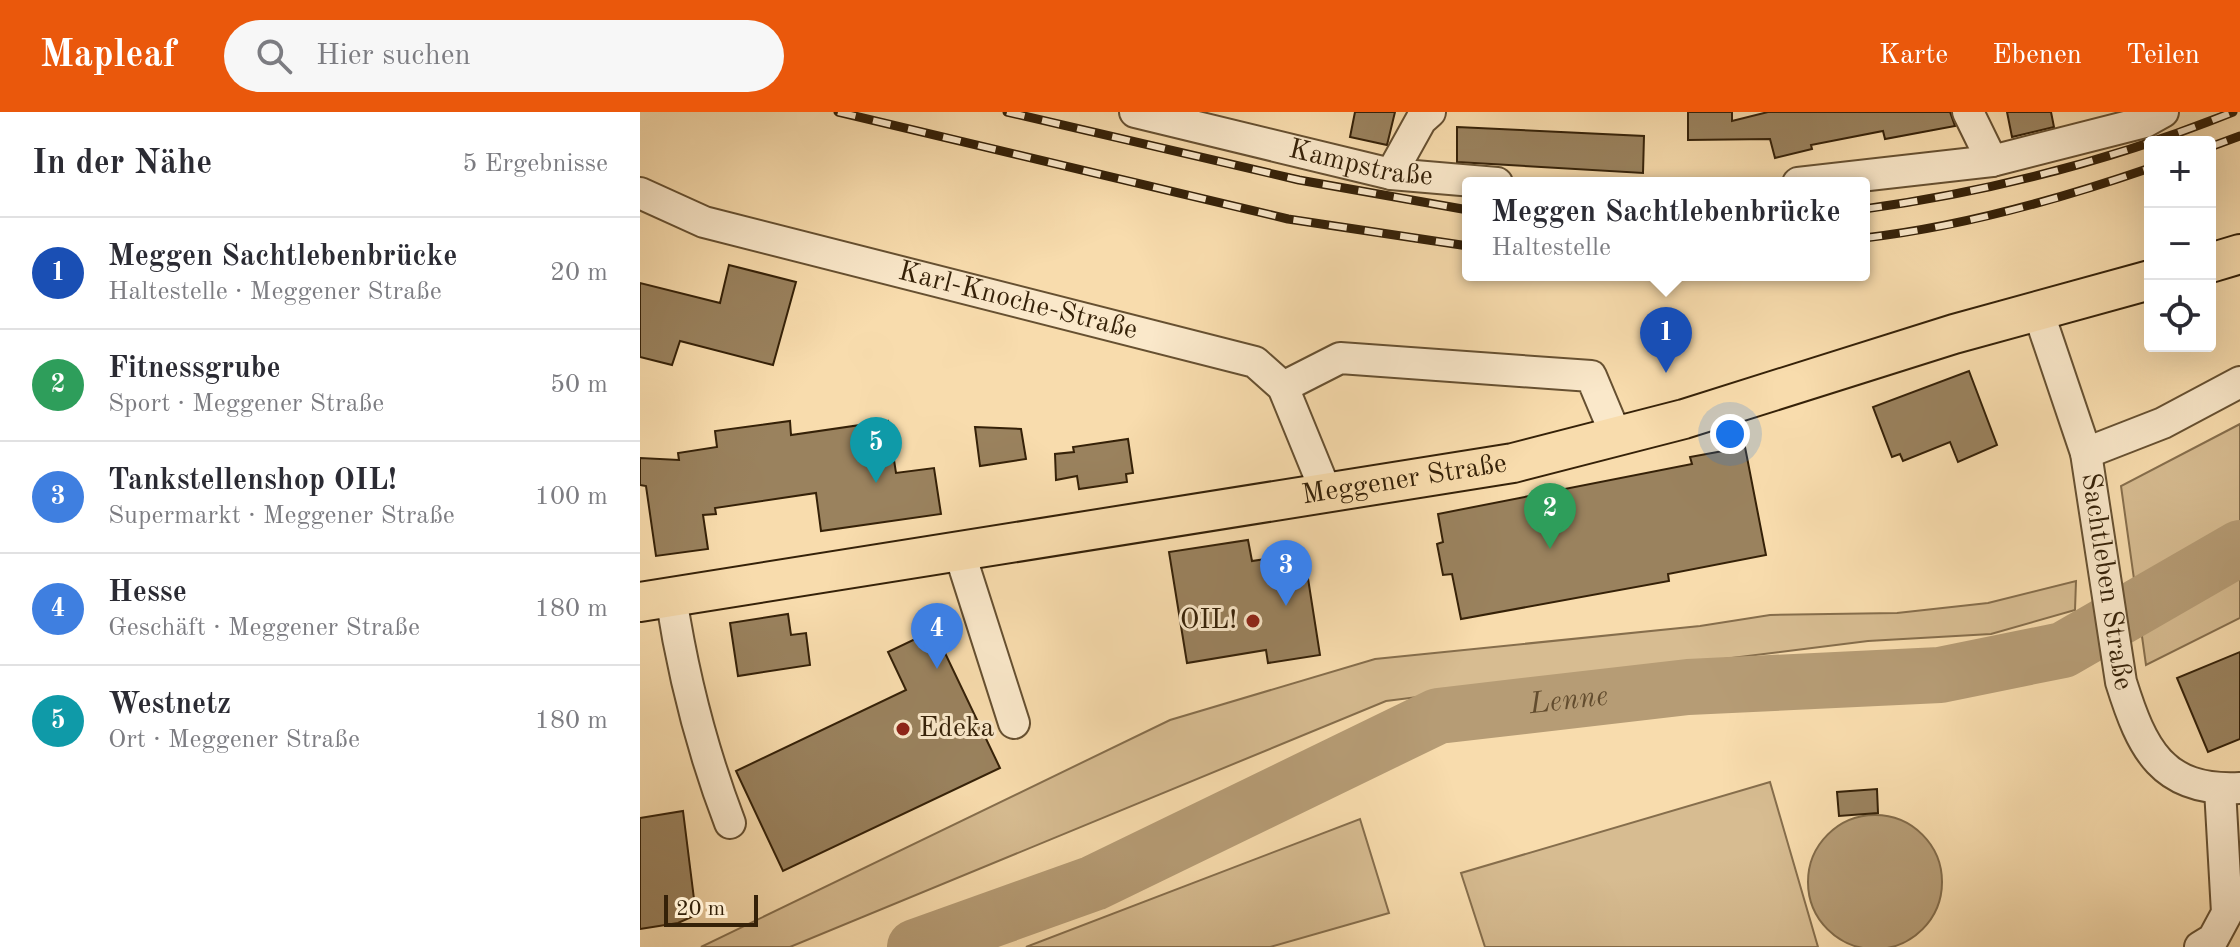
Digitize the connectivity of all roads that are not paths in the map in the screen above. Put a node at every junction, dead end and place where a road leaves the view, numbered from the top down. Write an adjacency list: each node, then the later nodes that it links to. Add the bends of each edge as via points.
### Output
1 (1135, 112): 6 (street, Kampstraße)
2 (1430, 112): 6 (street)
3 (1968, 112): 5 (street)
4 (2163, 112): 5 (street, via 2145,122)
5 (1992, 161): 7 (street)
6 (1391, 174): 8 (street, Kampstraße)
7 (1851, 177)
8 (1462, 180)
9 (640, 193): 15 (street, Karl-Knoche-Straße, via 704,222 1223,351 1255,362)
10 (2240, 254): 11 (main road)
11 (2216, 261)
12 (2144, 282): 13 (main road, Meggener Straße)
13 (2038, 311): 16 (main road, Meggener Straße); 17 (street, Sachtleben Straße)
14 (2240, 382): 17 (street, via 2163,423)
15 (1283, 387): 16 (street, via 1340,358 1591,376); 18 (street, Karl-Knoche-Straße)
16 (1617, 438): 18 (main road, Meggener Straße, via 1473,471)
17 (2086, 453): 22 (street, Sachtleben Straße, via 2121,682 2132,717 2155,759 2185,782)
18 (1326, 492): 19 (main road, Meggener Straße)
19 (959, 551): 20 (main road, Meggener Straße); 21 (street)
20 (655, 599): 23 (street, via 681,658)
21 (1014, 723)
22 (2230, 788): 24 (street, via 2227,913 2213,939)
23 (730, 823)
24 (2200, 947)

